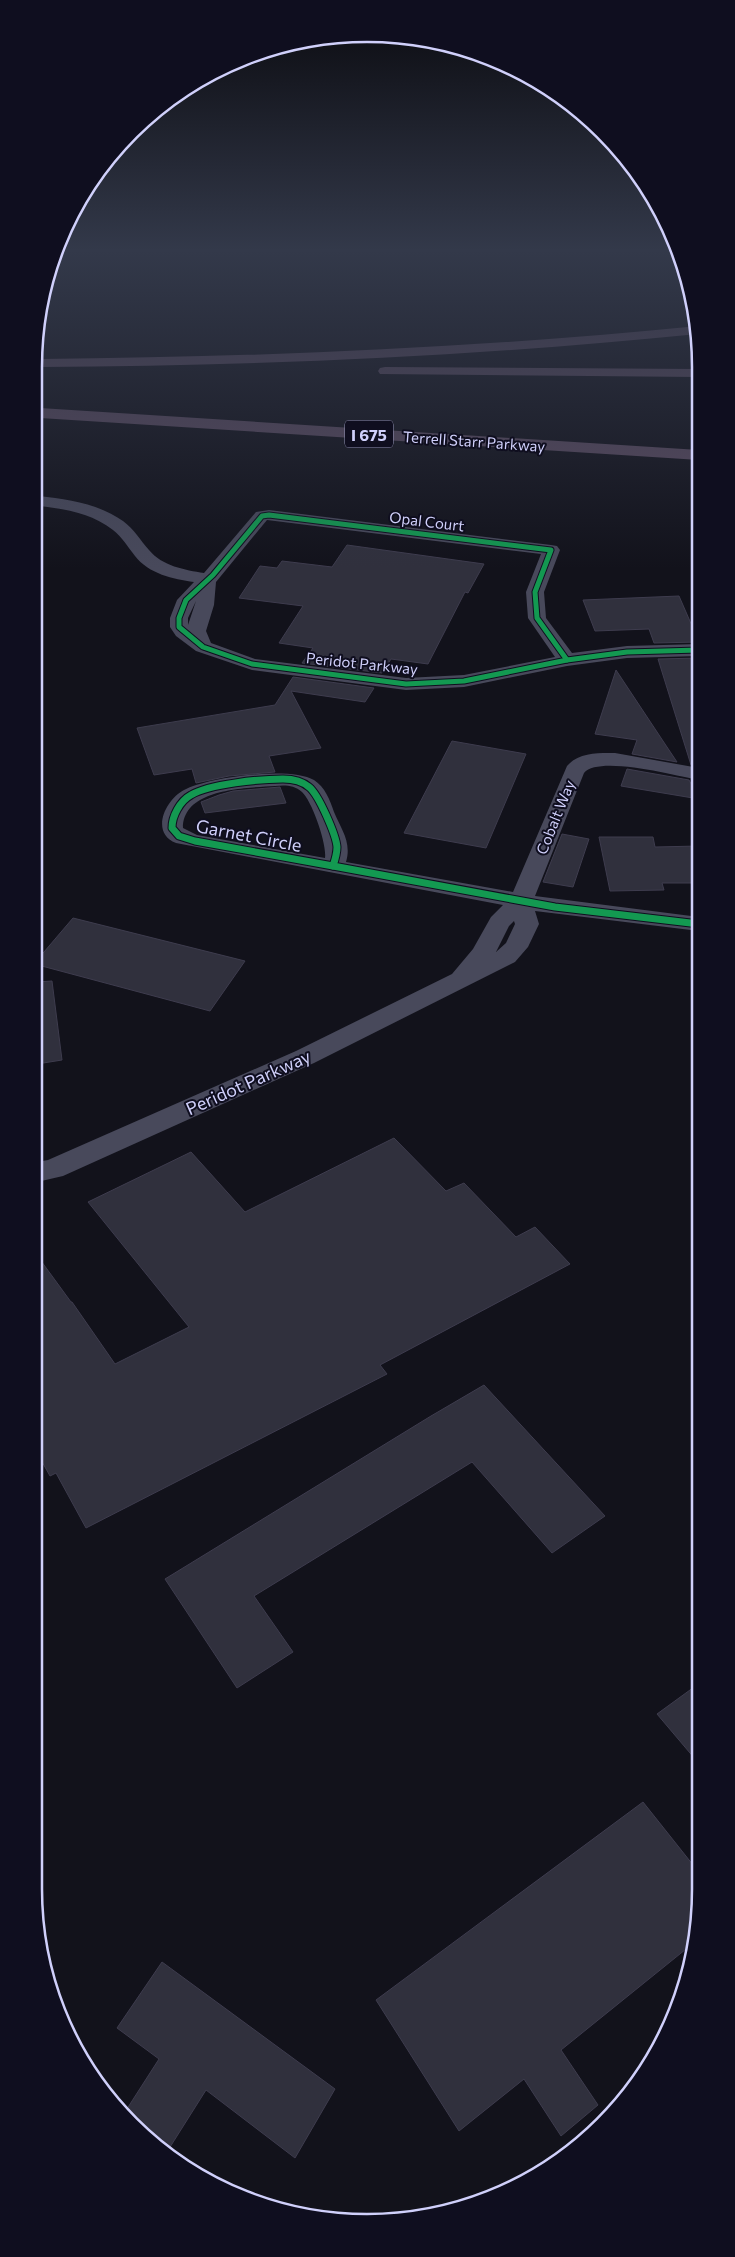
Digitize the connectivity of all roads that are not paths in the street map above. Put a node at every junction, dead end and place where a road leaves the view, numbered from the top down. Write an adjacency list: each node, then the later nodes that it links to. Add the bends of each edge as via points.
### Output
1 (274, 358): 2 (highway)
2 (42, 364)
3 (367, 371): 7 (highway)
4 (42, 372): 6 (highway)
5 (310, 372): 6 (highway)
6 (230, 373): 8 (highway)
7 (692, 373)
8 (68, 377)
9 (42, 413): 10 (highway, Terrell Starr Parkway / I 675)
10 (692, 455)
11 (42, 501): 12 (street, via 76,507 105,518 120,526 151,561 176,572)
12 (207, 579): 14 (street, Peridot Parkway, via 186,600 179,618 182,632 203,647 252,664 406,684 464,681); 14 (street, Opal Court, via 257,522 279,516 551,550 536,592 537,618)
13 (692, 650): 14 (street, Peridot Parkway, via 627,652)
14 (567, 660)
15 (692, 773): 17 (street, Cobalt Way, via 609,760 590,760 578,765)
16 (333, 867): 16 (street, Garnet Circle, via 196,841 178,835 172,823 182,802 194,793 267,780 294,780 313,790 335,837 338,851); 17 (street, Garnet Circle)
17 (521, 900): 18 (street); 19 (street, Peridot Parkway, via 527,924 512,953 304,1057)
18 (692, 923)
19 (42, 1171)

